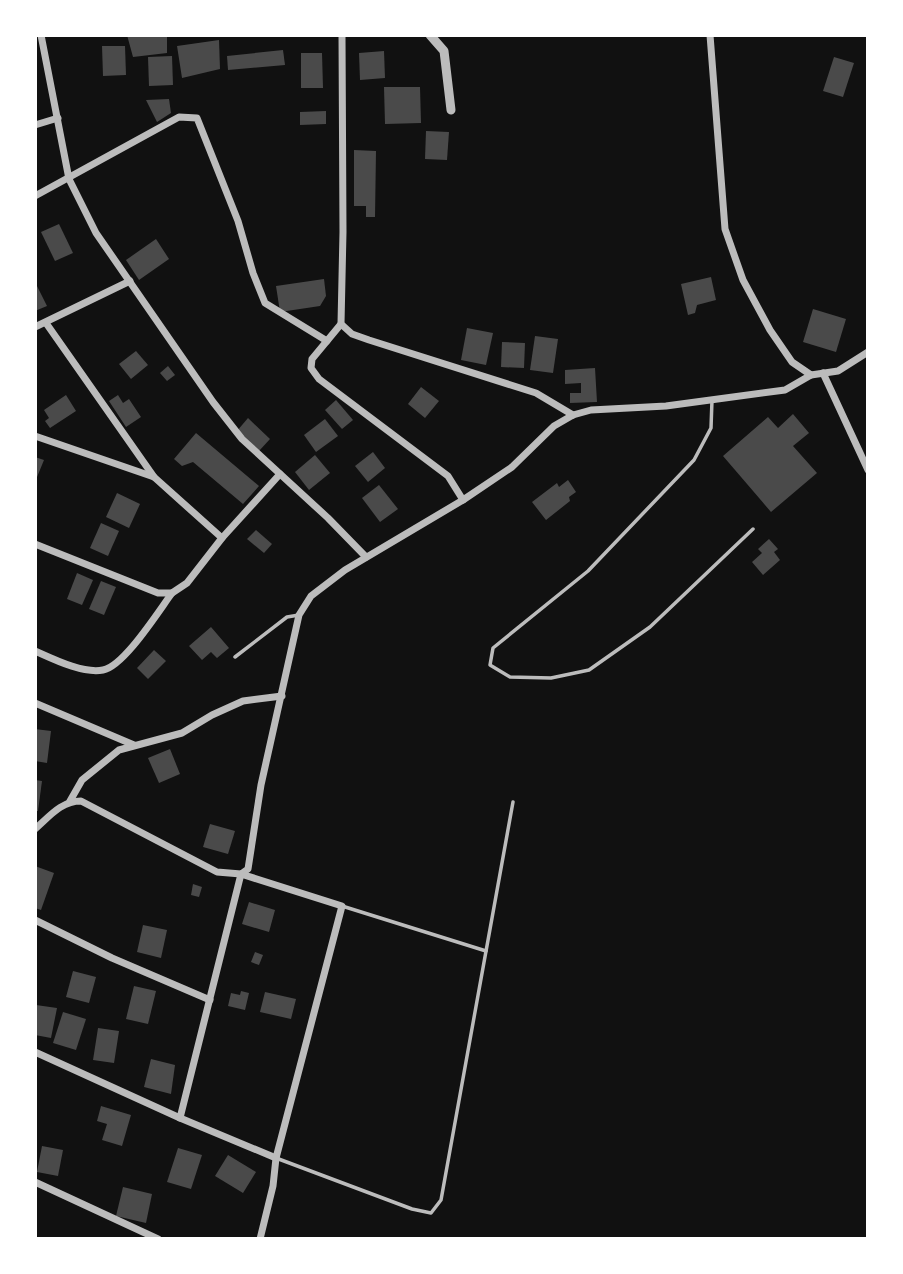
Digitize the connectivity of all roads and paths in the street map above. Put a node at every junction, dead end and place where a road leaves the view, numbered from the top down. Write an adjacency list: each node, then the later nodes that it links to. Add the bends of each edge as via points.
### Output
1 (41, 35): 6 (street)
2 (342, 35): 12 (street)
3 (430, 35): 5 (street, via 444,51)
4 (710, 35): 17 (street, via 725,229 743,280 770,330 792,362)
5 (451, 110)
6 (58, 118): 7 (street); 8 (street)
7 (35, 125)
8 (69, 178): 9 (street); 10 (street, via 96,233); 14 (street, via 179,117 197,118 265,303)
9 (35, 196)
10 (130, 281): 11 (street); 22 (street, via 213,402 242,439)
11 (46, 323): 13 (street); 23 (street)
12 (341, 324): 14 (street); 19 (street, via 369,341 536,393)
13 (35, 327)
14 (327, 341): 24 (street, via 312,359 311,368 319,379 447,477)
15 (868, 352): 16 (street, via 838,371)
16 (823, 373): 17 (street); 21 (street)
17 (811, 375): 18 (street, via 785,390)
18 (712, 400): 19 (street); 25 (lane, via 711,428 694,460 588,571 493,648 490,664 510,677 551,678 589,670 650,627)
19 (573, 415): 24 (street, via 554,426 512,467)
20 (35, 436): 23 (street)
21 (868, 470)
22 (280, 474): 26 (street); 28 (street)
23 (154, 477): 26 (street)
24 (463, 500): 28 (street)
25 (752, 529)
26 (222, 538): 29 (street, via 187,583)
27 (35, 544): 29 (street, via 158,593)
28 (366, 557): 30 (street, via 311,596)
29 (172, 593): 31 (street, via 118,663 102,670 70,666)
30 (299, 615): 32 (lane, via 287,617); 33 (street)
31 (35, 651)
32 (235, 657)
33 (282, 696): 35 (street, via 243,701 182,733); 39 (street, via 261,785 252,856)
34 (35, 703): 35 (street)
35 (135, 745): 36 (street, via 119,750 82,780)
36 (70, 801): 38 (street); 39 (street, via 81,801 217,872)
37 (513, 802): 42 (lane)
38 (35, 830)
39 (241, 874): 40 (street); 43 (street)
40 (342, 906): 42 (lane); 46 (street)
41 (35, 920): 43 (street)
42 (486, 951): 46 (lane, via 441,1200 431,1213)
43 (209, 1000): 45 (street)
44 (35, 1052): 45 (street)
45 (180, 1118): 46 (street)
46 (276, 1158): 49 (street)
47 (35, 1182): 48 (street)
48 (158, 1239)
49 (260, 1239)

